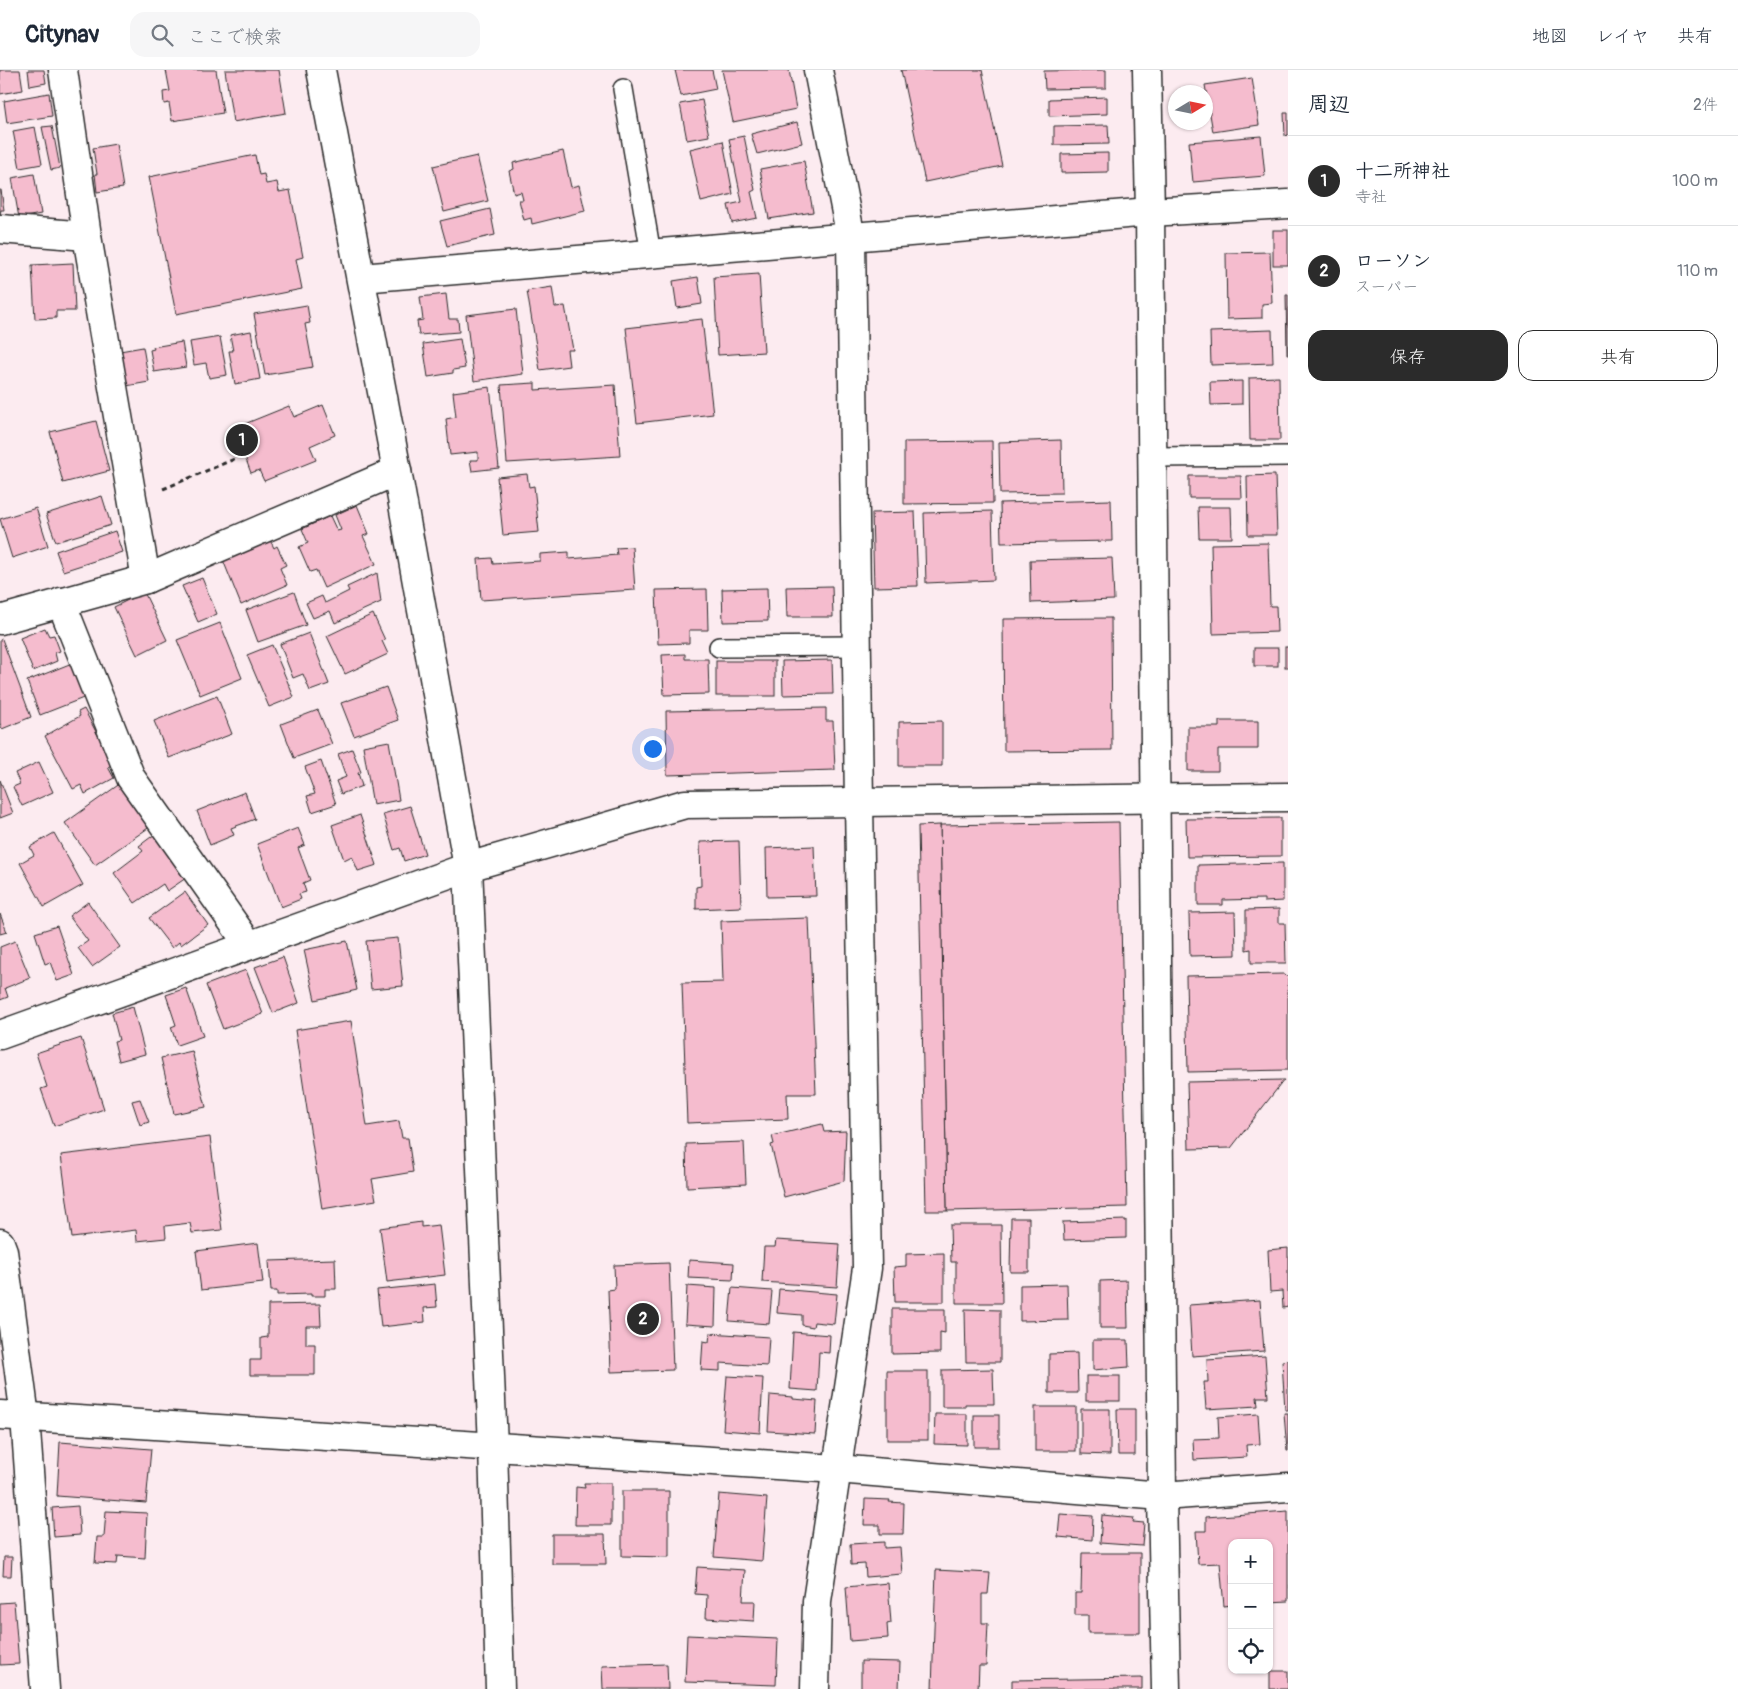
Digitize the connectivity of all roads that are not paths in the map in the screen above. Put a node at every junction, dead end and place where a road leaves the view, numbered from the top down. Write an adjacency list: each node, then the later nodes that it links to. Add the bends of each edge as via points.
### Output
1 (64, 70): 9 (street)
2 (321, 70): 12 (street)
3 (818, 70): 10 (street)
4 (1146, 70): 7 (street)
5 (623, 89): 11 (lane)
6 (1288, 204): 7 (street)
7 (1150, 212): 10 (street); 14 (street)
8 (0, 230): 9 (street)
9 (87, 236): 16 (street)
10 (852, 238): 11 (street); 19 (street)
11 (651, 254): 12 (street)
12 (361, 278): 15 (street)
13 (1288, 456): 14 (lane)
14 (1152, 457): 22 (street)
15 (397, 471): 16 (street); 24 (street)
16 (146, 579): 17 (street)
17 (61, 602): 18 (street); 25 (street, via 131,778)
18 (0, 620)
19 (857, 646): 20 (lane); 23 (street)
20 (719, 647)
21 (1288, 797): 22 (street)
22 (1156, 800): 23 (street); 33 (street)
23 (858, 803): 24 (street, via 685,804); 31 (street, via 867,1268)
24 (468, 867): 25 (street); 30 (street)
25 (249, 945): 26 (street)
26 (0, 1035)
27 (0, 1243): 28 (street)
28 (4, 1286): 29 (street)
29 (12, 1416): 30 (street); 34 (street)
30 (493, 1446): 31 (street); 35 (street)
31 (837, 1469): 33 (street); 36 (street, via 817,1601)
32 (1288, 1487): 33 (street)
33 (1162, 1496): 37 (street)
34 (45, 1689)
35 (500, 1689)
36 (815, 1689)
37 (1166, 1689)

